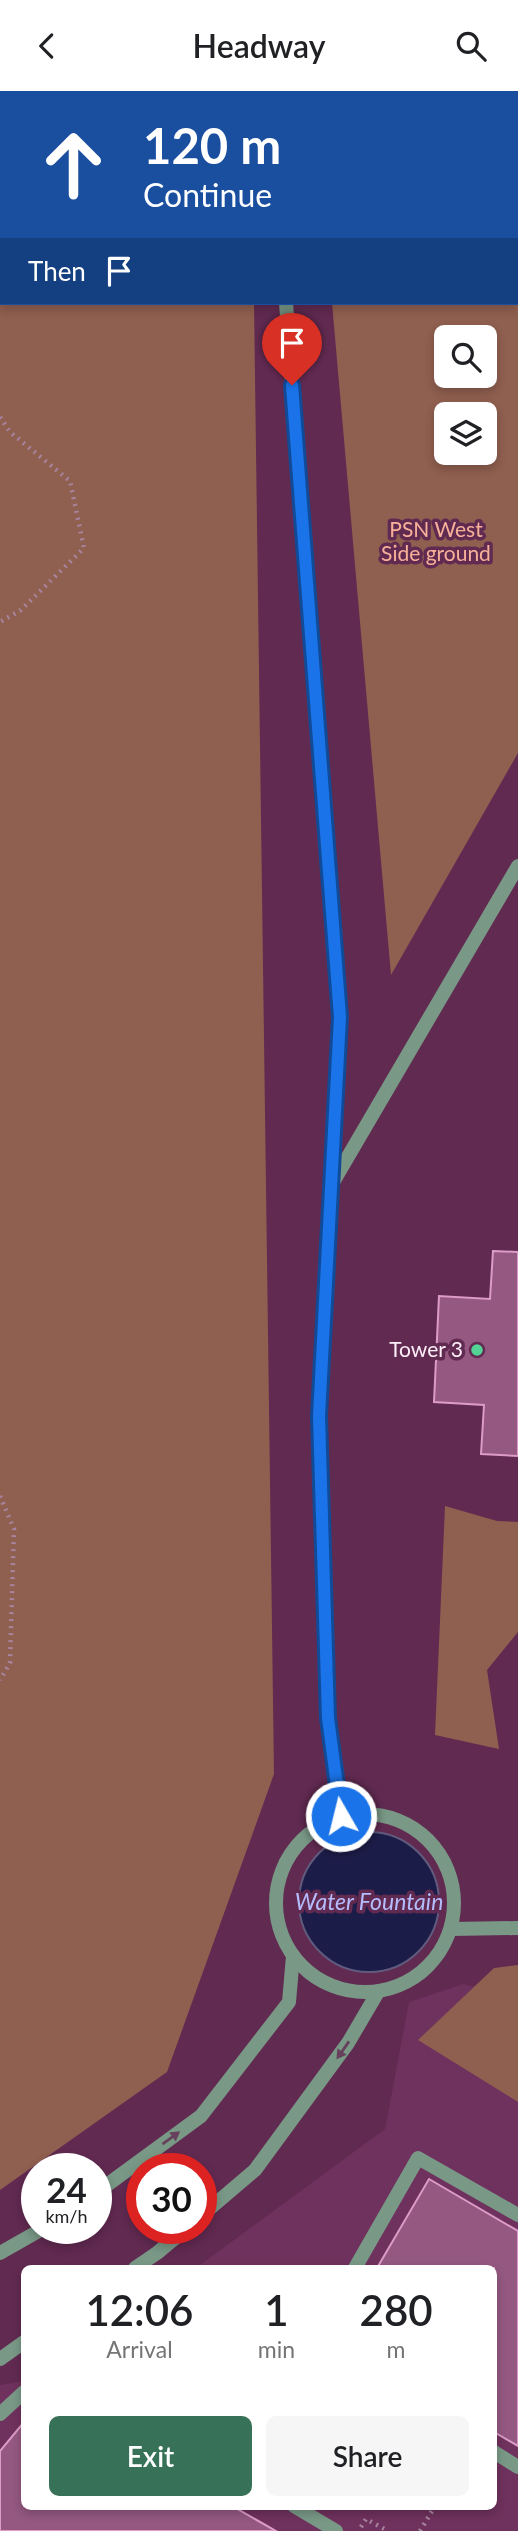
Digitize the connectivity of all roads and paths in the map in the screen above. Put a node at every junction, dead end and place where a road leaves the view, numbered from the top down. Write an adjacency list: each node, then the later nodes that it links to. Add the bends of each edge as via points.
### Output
1 (286, 305): 5 (street, via 340,1017)
2 (0, 418): 3 (path, via 10,432 70,481 84,548 21,610)
3 (0, 622)
4 (518, 866): 5 (street)
5 (332, 1184): 8 (street, via 319,1416 328,1718)
6 (0, 1496): 7 (path, via 14,1529 10,1664)
7 (0, 1680)
8 (341, 1816): 10 (street, via 368,1813 395,1818 419,1832 438,1851 451,1875 455,1902); 11 (street, via 318,1826 299,1842 277,1885 281,1934)
9 (518, 1928): 10 (street)
10 (451, 1929): 12 (street, via 424,1971 402,1985)
11 (293, 1956): 12 (street, via 331,1985 354,1992); 13 (street, one-way to 11, via 201,2116 289,2002)
12 (378, 1992): 14 (street, one-way to 14, via 348,2043 255,2170)
13 (112, 2181)
14 (217, 2202)
15 (518, 2215): 20 (street, via 418,2158)
16 (21, 2241): 18 (street)
17 (168, 2244): 19 (street)
18 (0, 2253)
19 (139, 2265)
20 (357, 2265)
21 (21, 2344): 22 (street)
22 (0, 2360)
23 (21, 2395): 24 (street)
24 (0, 2414)
25 (497, 2454): 26 (street)
26 (518, 2466)
27 (301, 2510): 29 (street)
28 (433, 2510): 32 (path)
29 (336, 2531)
30 (358, 2531): 31 (path, via 366,2519)
31 (388, 2531)
32 (420, 2531)

